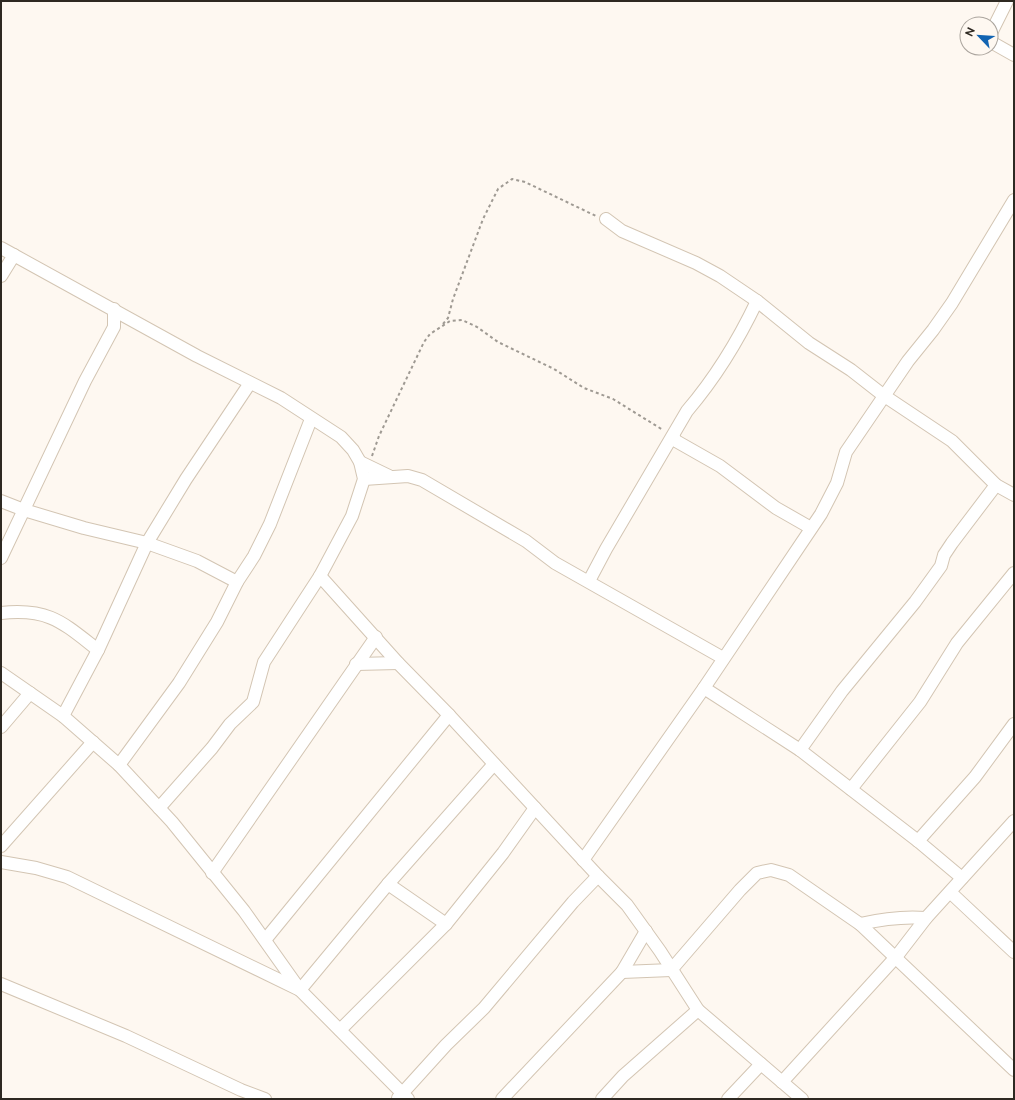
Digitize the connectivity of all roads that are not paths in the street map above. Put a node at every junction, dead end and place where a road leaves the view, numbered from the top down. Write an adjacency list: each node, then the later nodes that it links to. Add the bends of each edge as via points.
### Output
1 (1007, 1): 2 (street)
2 (999, 17)
3 (999, 47): 4 (street)
4 (1014, 55)
5 (1014, 200): 15 (street, via 952,303)
6 (606, 219): 10 (street, via 622,231 708,270)
7 (1, 248): 8 (street)
8 (14, 255): 9 (street); 11 (street)
9 (1, 276)
10 (757, 301): 15 (street, via 809,343 851,370); 17 (street, via 728,355 704,392 687,411)
11 (114, 309): 12 (street); 13 (street)
12 (135, 321): 13 (street); 14 (street)
13 (114, 328): 24 (street, via 85,381)
14 (250, 383): 16 (street, via 281,398); 26 (street)
15 (883, 395): 21 (street, via 952,441); 25 (street, via 846,452 837,483)
16 (311, 418): 18 (street, via 341,437); 31 (street, via 270,524)
17 (673, 436): 25 (street, via 676,441 720,466 776,508); 30 (street)
18 (364, 464): 19 (street); 20 (street)
19 (388, 476): 20 (street); 30 (street, via 408,476 422,480 526,541 555,563)
20 (364, 479): 29 (street, via 352,516)
21 (996, 485): 22 (street); 46 (street, via 952,543 944,555 941,566 915,602 842,691)
22 (1014, 495)
23 (1, 501): 24 (street)
24 (24, 510): 26 (street); 27 (street)
25 (811, 528): 35 (street)
26 (147, 543): 31 (street, via 197,560); 34 (street)
27 (1, 558)
28 (1014, 572): 49 (street, via 957,643 920,702)
29 (320, 576): 33 (street); 50 (street, via 264,662 253,702 230,724)
30 (589, 581): 35 (street)
31 (237, 582): 48 (street, via 179,683)
32 (1, 613): 34 (street, via 37,613 51,616)
33 (376, 637): 36 (street); 37 (street)
34 (98, 650): 42 (street)
35 (723, 658): 39 (street)
36 (398, 663): 37 (street); 41 (street)
37 (356, 664): 57 (street)
38 (1, 673): 40 (street)
39 (704, 688): 46 (street); 55 (street)
40 (30, 693): 42 (street); 44 (street)
41 (449, 715): 47 (street); 66 (street)
42 (63, 716): 45 (street)
43 (1014, 724): 53 (street, via 975,777)
44 (1, 727)
45 (93, 742): 48 (street); 54 (street)
46 (800, 750): 49 (street)
47 (494, 764): 51 (street); 60 (street)
48 (119, 765): 50 (street)
49 (851, 789): 53 (street)
50 (159, 808): 57 (street)
51 (535, 808): 55 (street); 63 (street, via 503,853)
52 (1014, 821): 59 (street)
53 (918, 841): 59 (street)
54 (1, 846)
55 (583, 860): 58 (street)
56 (1, 862): 72 (street, via 67,877)
57 (212, 873): 66 (street)
58 (598, 876): 65 (street, via 627,905); 78 (street, via 484,1008 446,1045)
59 (962, 878): 61 (street)
60 (388, 884): 63 (street); 72 (street)
61 (950, 892): 62 (street); 67 (street)
62 (926, 918): 64 (street, via 908,916); 68 (street)
63 (446, 924): 74 (street)
64 (860, 924): 68 (street); 69 (street, via 789,875 771,870 757,874 740,890)
65 (646, 931): 69 (street); 70 (street)
66 (265, 940): 72 (street)
67 (1014, 952)
68 (896, 957): 76 (street); 77 (street)
69 (671, 970): 70 (street); 73 (street)
70 (622, 972): 80 (street)
71 (1, 984): 79 (street, via 126,1036)
72 (300, 990): 74 (street)
73 (698, 1010): 75 (street); 81 (street, via 623,1076)
74 (340, 1030): 78 (street)
75 (761, 1064): 77 (street); 82 (street)
76 (1014, 1070)
77 (782, 1082): 83 (street)
78 (403, 1097)
79 (265, 1099)
80 (502, 1099)
81 (602, 1099)
82 (728, 1099)
83 (802, 1099)

